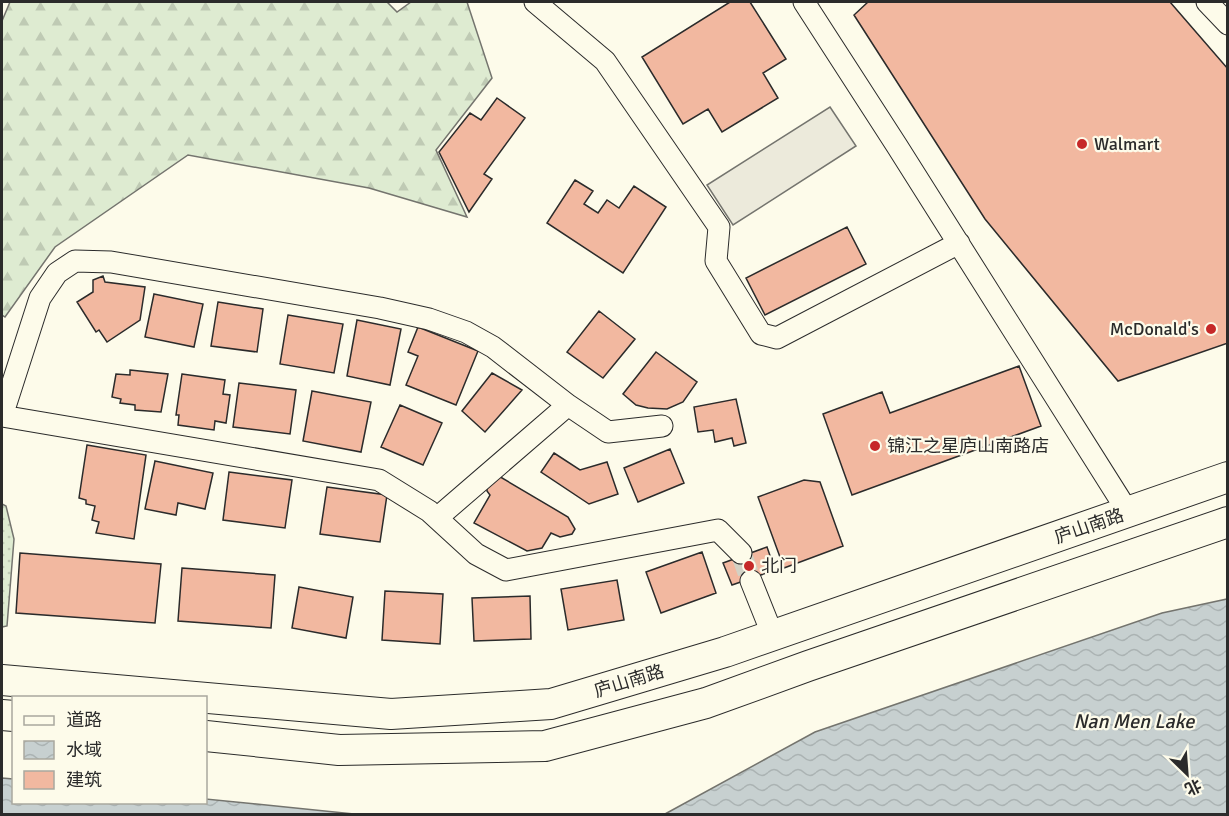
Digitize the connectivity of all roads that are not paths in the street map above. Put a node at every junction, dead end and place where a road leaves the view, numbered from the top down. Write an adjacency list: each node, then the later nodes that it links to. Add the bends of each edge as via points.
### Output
1 (535, 2): 5 (street, via 605,62 719,227 716,261 761,334 777,338)
2 (804, 2): 5 (street)
3 (1207, 2): 4 (street)
4 (1227, 24)
5 (959, 243): 10 (street)
6 (568, 405): 7 (street, via 493,347 429,319 111,262 75,261 57,273 40,298); 8 (street, via 608,432); 11 (street)
7 (2, 416): 11 (street, via 379,480)
8 (662, 426)
9 (1227, 477): 10 (main road, 庐山南路)
10 (1128, 512): 15 (main road, 庐山南路)
11 (437, 518): 13 (street, via 476,554 506,570 718,530)
12 (1227, 522): 19 (main road, via 706,703 545,746 339,750)
13 (741, 553)
14 (751, 581): 15 (street)
15 (773, 636): 18 (main road, 庐山南路, via 551,704 379,713)
16 (2, 680): 17 (main road, 庐山南路)
17 (185, 696)
18 (207, 698)
19 (207, 736)

